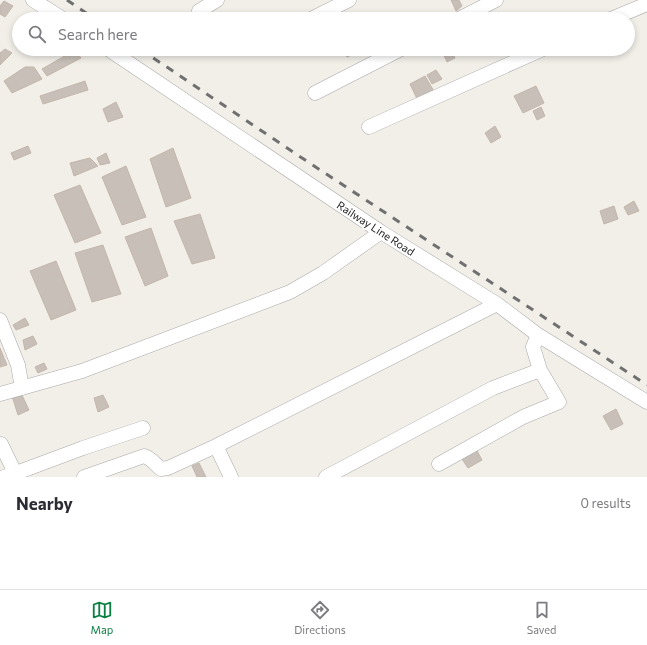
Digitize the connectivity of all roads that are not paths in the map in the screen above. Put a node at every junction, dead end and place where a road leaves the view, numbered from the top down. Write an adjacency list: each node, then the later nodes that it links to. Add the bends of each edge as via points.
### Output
1 (33, 0): 7 (street)
2 (217, 0): 6 (street)
3 (349, 0): 8 (street)
4 (496, 0): 9 (street)
5 (647, 4): 10 (street)
6 (198, 11)
7 (52, 12)
8 (325, 12)
9 (473, 12)
10 (628, 12)
11 (118, 56): 16 (street, Railway Line Road)
12 (387, 56): 14 (street)
13 (526, 56): 15 (street)
14 (315, 93)
15 (369, 127)
16 (381, 232): 17 (street, Railway Line Road); 21 (street, via 323,273 290,292 82,370)
17 (497, 304): 19 (street, Railway Line Road); 26 (street)
18 (0, 320): 21 (street, via 18,365)
19 (538, 335): 20 (street, via 533,347); 23 (street, Railway Line Road)
20 (540, 370): 27 (street, via 559,402 523,417); 32 (street, via 494,388)
21 (22, 388): 22 (street)
22 (0, 394)
23 (647, 402)
24 (143, 428): 29 (street, via 83,448)
25 (1, 444): 29 (street)
26 (216, 446): 28 (street, via 161,470 144,456); 31 (street)
27 (439, 464)
28 (117, 472): 30 (street)
29 (13, 476)
30 (84, 477)
31 (232, 477)
32 (326, 477)

